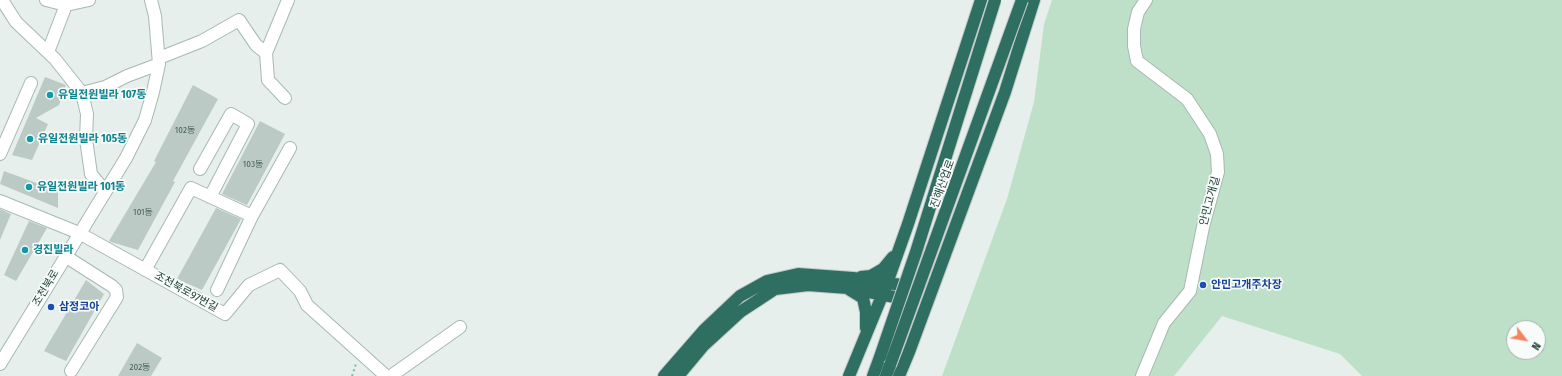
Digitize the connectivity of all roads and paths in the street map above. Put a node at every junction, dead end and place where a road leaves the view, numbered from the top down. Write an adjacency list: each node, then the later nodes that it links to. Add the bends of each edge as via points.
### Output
1 (2, 0): 12 (street, via 16,22)
2 (46, 0): 11 (street)
3 (89, 0): 11 (street)
4 (151, 0): 14 (street, 조천북로)
5 (288, 0): 13 (street)
6 (981, 0): 26 (highway)
7 (994, 0): 36 (highway, 진해산업로, bridge)
8 (1022, 0): 36 (highway, 진해산업로, bridge)
9 (1034, 0): 32 (highway, via 1005,92)
10 (1146, 0): 47 (street, 안민고개길, via 1138,12 1134,29 1137,61 1187,99 1210,134 1217,154 1218,172 1203,227 1190,291 1164,323)
11 (66, 6): 12 (street)
12 (48, 52): 16 (street)
13 (266, 53): 14 (street, via 256,45 239,20); 17 (street, via 268,80)
14 (159, 61): 16 (street, via 105,87); 21 (street, 조천북로, via 153,92 140,132)
15 (31, 83): 19 (street)
16 (82, 93): 21 (street, via 87,114 86,139 91,174)
17 (285, 98)
18 (290, 148): 24 (street)
19 (0, 154)
20 (200, 169): 22 (street, via 231,114 248,124)
21 (105, 191): 25 (street, 조천북로)
22 (210, 197): 24 (street); 28 (street, via 191,188)
23 (0, 201): 25 (street, 조천북로97번길)
24 (252, 216): 31 (street)
25 (79, 233): 27 (street, 조천북로); 28 (street, 조천북로97번길)
26 (898, 252): 29 (highway, via 883,269); 30 (highway)
27 (65, 256): 37 (street, 조천북로); 38 (street, via 112,286 117,297)
28 (145, 270): 39 (street, 조천북로97번길, via 225,314 249,284 280,270 300,291 307,305)
29 (850, 283): 30 (highway); 33 (highway); 35 (highway, via 863,298); 41 (highway, via 798,274 767,281 740,296 705,329); 42 (highway, via 776,289 740,312 704,345)
30 (887, 283): 32 (highway, via 915,287); 33 (highway)
31 (217, 290)
32 (930, 294): 33 (highway, via 922,299 909,300); 46 (highway)
33 (882, 295): 35 (highway)
34 (460, 327): 40 (street)
35 (866, 335): 43 (highway)
36 (885, 361): 44 (highway, 진해산업로); 45 (highway, 진해산업로)
37 (0, 364)
38 (71, 371)
39 (386, 376)
40 (391, 376)
41 (664, 376)
42 (678, 376)
43 (849, 376)
44 (873, 376)
45 (886, 376)
46 (899, 376)
47 (1142, 376)

